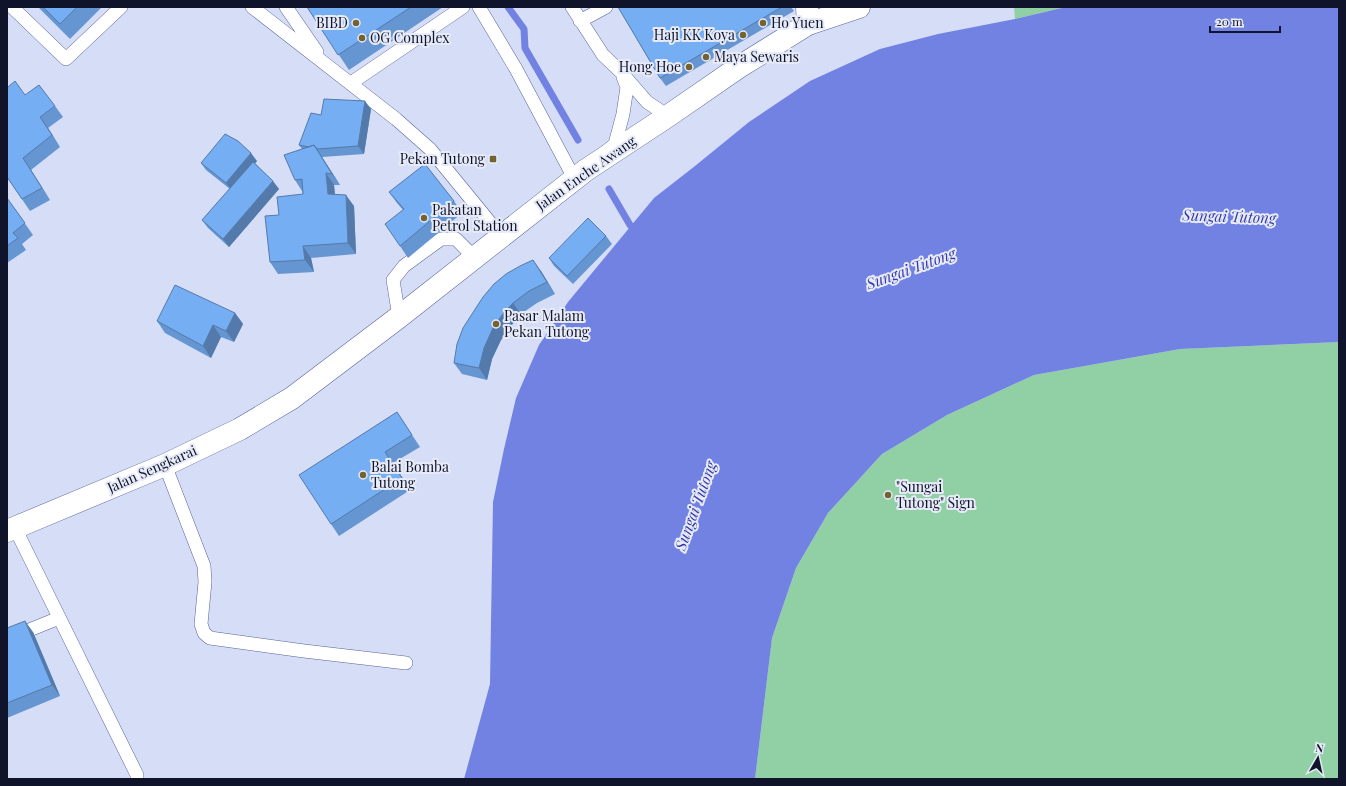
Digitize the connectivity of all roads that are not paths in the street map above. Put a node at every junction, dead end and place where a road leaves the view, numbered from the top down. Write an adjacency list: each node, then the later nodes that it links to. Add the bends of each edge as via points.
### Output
1 (12, 7): 2 (lane, via 66,59)
2 (121, 7)
3 (252, 7): 12 (lane)
4 (286, 7): 12 (lane)
5 (463, 7): 14 (lane)
6 (479, 7): 16 (lane)
7 (572, 7): 11 (lane)
8 (606, 7): 11 (lane)
9 (859, 7): 10 (main road, Jalan Enche Awang)
10 (808, 15): 15 (main road, Jalan Enche Awang)
11 (580, 21): 13 (lane, via 602,55)
12 (324, 62): 14 (lane)
13 (621, 72): 15 (lane, via 647,102); 16 (lane, via 627,87 615,144)
14 (351, 83): 17 (lane, via 430,149)
15 (668, 116): 16 (main road, Jalan Enche Awang)
16 (580, 174): 17 (main road, Jalan Enche Awang)
17 (501, 236): 18 (main road, Jalan Enche Awang)
18 (474, 257): 19 (main road, Jalan Enche Awang); 19 (lane, via 456,239 441,239 404,266 393,280)
19 (399, 317): 20 (main road, Jalan Enche Awang)
20 (292, 398): 21 (main road, Jalan Sengkarai, via 240,429)
21 (165, 465): 22 (main road, Jalan Sengkarai); 25 (lane, via 204,566 201,624 204,633 210,638)
22 (11, 530): 23 (lane)
23 (58, 618): 24 (lane); 26 (lane, via 138,775)
24 (7, 639)
25 (406, 663)
26 (137, 779)

